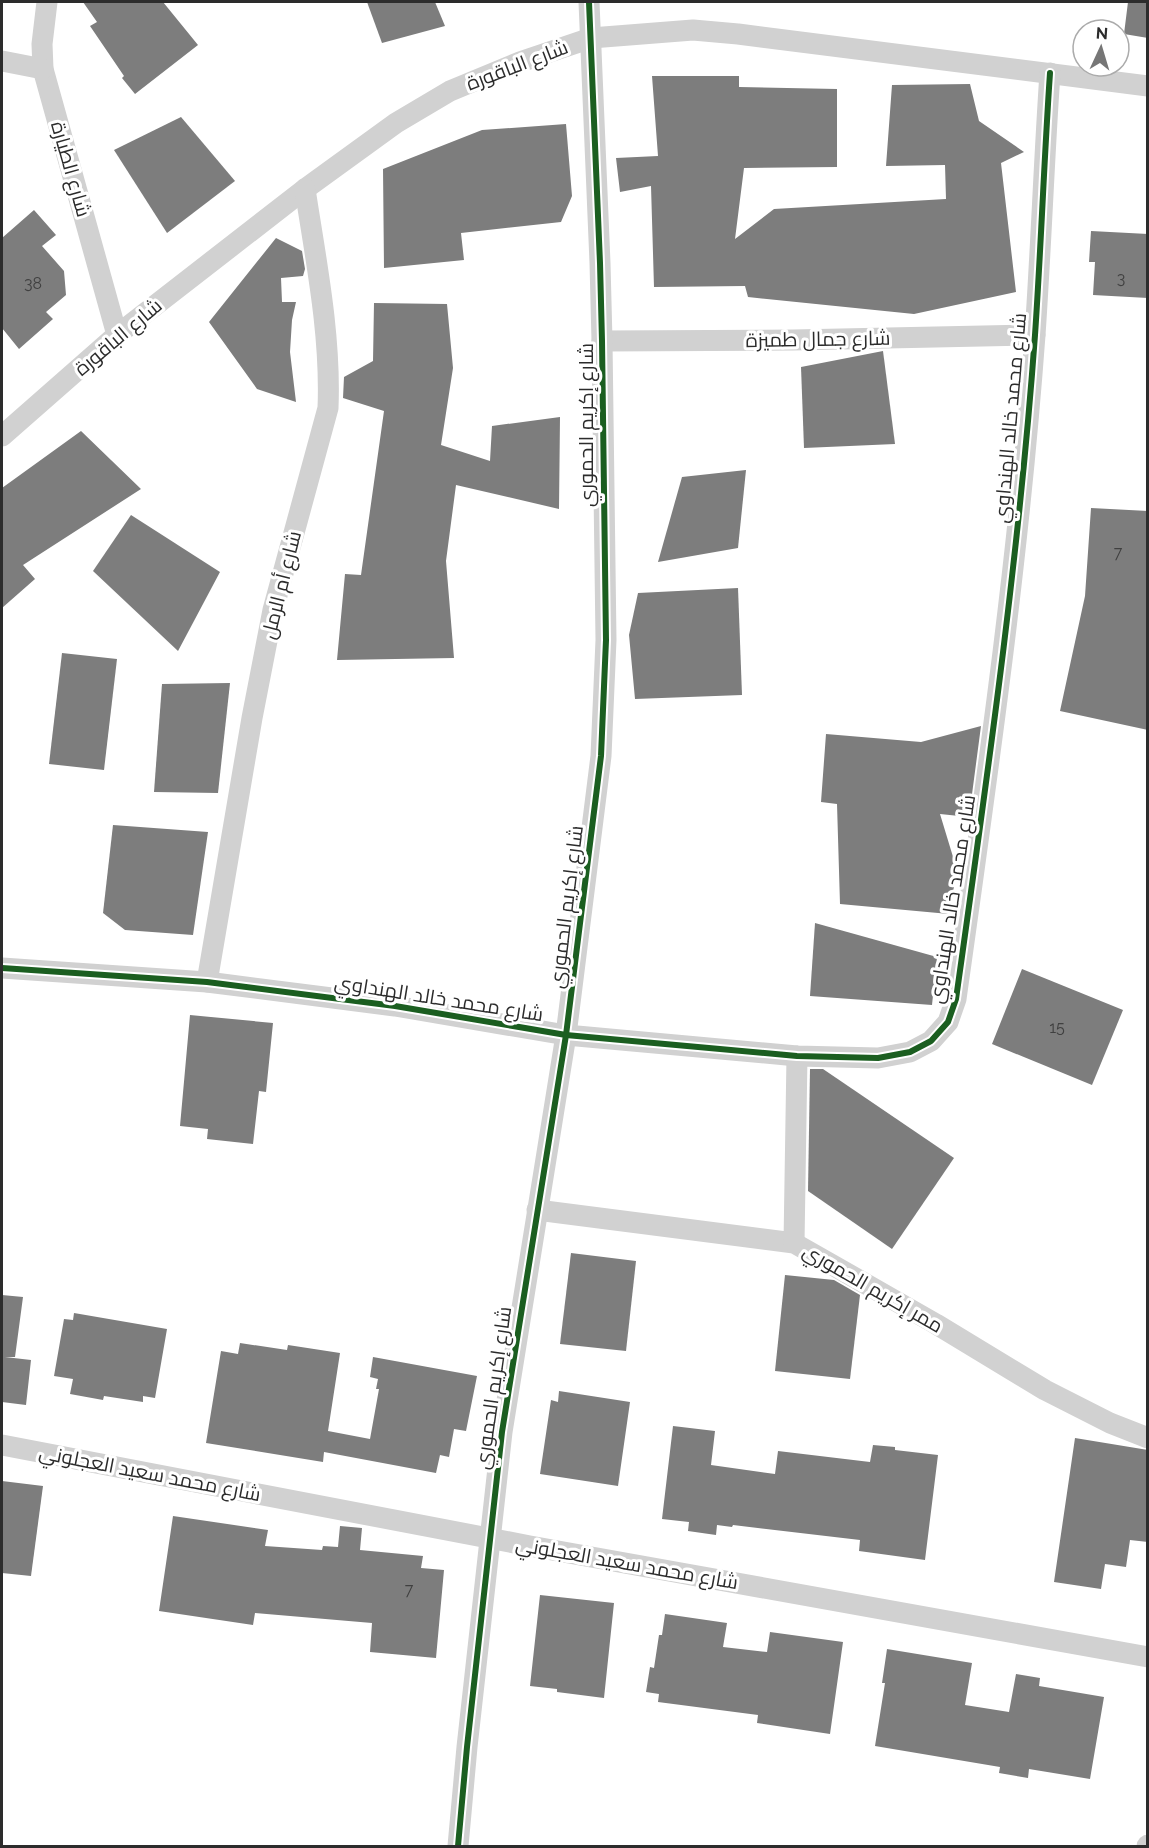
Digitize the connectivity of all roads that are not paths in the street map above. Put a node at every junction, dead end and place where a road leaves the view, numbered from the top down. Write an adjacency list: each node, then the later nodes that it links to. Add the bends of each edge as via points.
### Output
1 (47, 2): 5 (street, شارع الطيارة)
2 (589, 2): 3 (street, شارع إكريم الحموري)
3 (591, 38): 6 (street, شارع الباقورة, via 693,30); 8 (street, شارع الباقورة, via 450,91 396,123); 11 (street, شارع إكريم الحموري)
4 (2, 61): 5 (street)
5 (43, 69): 9 (street, شارع الطيارة)
6 (1050, 73): 7 (street, شارع الباقورة); 10 (street, شارع محمد خالد الهنداوي)
7 (1148, 86)
8 (304, 189): 9 (street, شارع الباقورة); 14 (street, شارع أم الرمل, via 325,337 328,408 273,610)
9 (117, 335): 12 (street, شارع الباقورة)
10 (1035, 335): 11 (street, شارع جمال طميزة); 16 (street, شارع محمد خالد الهنداوي, via 991,752 948,1022 931,1041 910,1052 878,1058)
11 (602, 341): 15 (street, شارع إكريم الحموري, via 605,691 601,756)
12 (2, 436)
13 (2, 968): 14 (street, شارع محمد خالد الهنداوي)
14 (207, 982): 15 (street, شارع محمد خالد الهنداوي, via 395,1006)
15 (566, 1035): 16 (street, شارع محمد خالد الهنداوي); 17 (street, شارع إكريم الحموري)
16 (797, 1056): 18 (street)
17 (537, 1210): 18 (street, ممر إكريم الحموري); 21 (street, شارع إكريم الحموري, via 511,1368)
18 (794, 1243): 19 (street, ممر إكريم الحموري, via 1045,1389)
19 (1148, 1438)
20 (2, 1445): 21 (street, شارع محمد سعيد العجلوني)
21 (490, 1538): 22 (street, شارع محمد سعيد العجلوني); 23 (street, شارع إكريم الحموري)
22 (1148, 1657)
23 (458, 1846)

